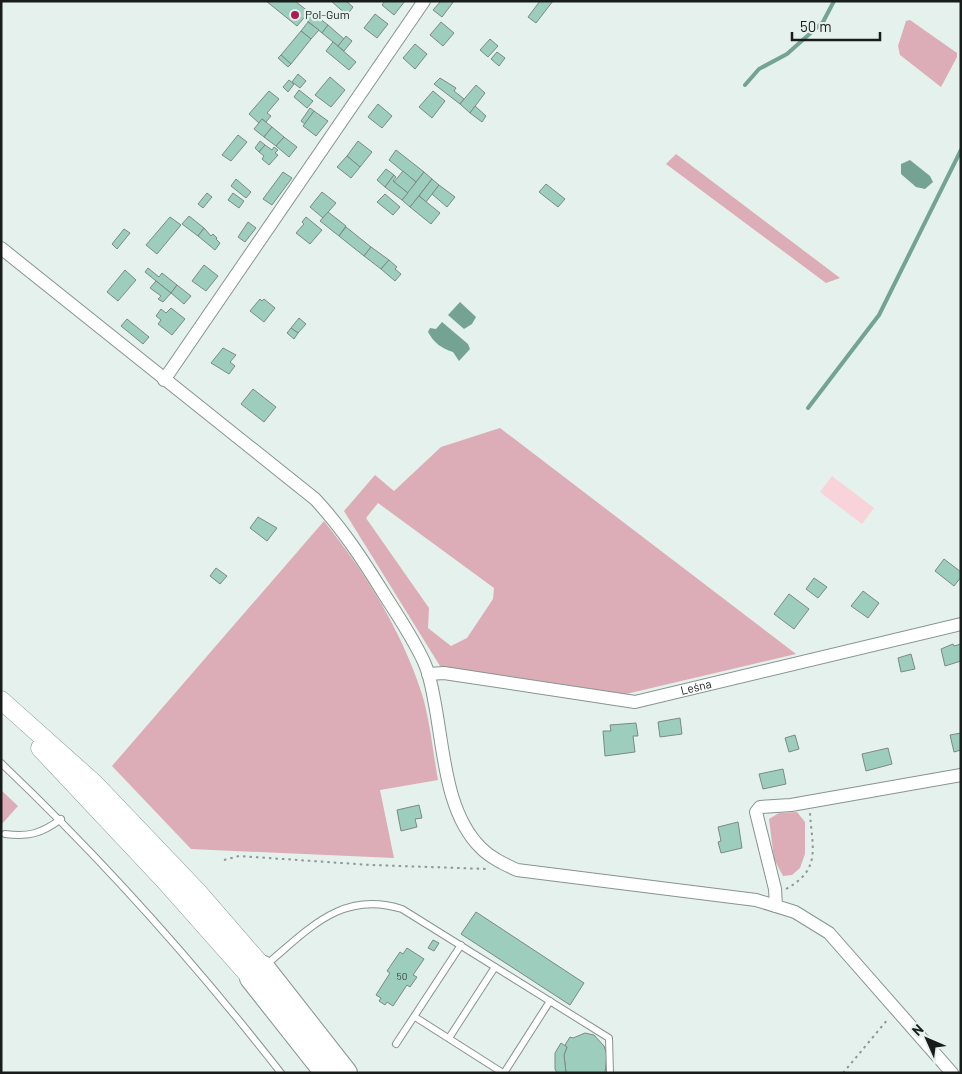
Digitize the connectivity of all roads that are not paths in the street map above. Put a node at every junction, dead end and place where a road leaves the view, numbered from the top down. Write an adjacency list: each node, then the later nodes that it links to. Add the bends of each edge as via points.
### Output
1 (424, 1): 3 (street)
2 (1, 248): 3 (street)
3 (164, 380): 5 (street, via 315,499 336,522 402,621)
4 (961, 624): 5 (street, Leśna, via 635,702 444,673)
5 (428, 674): 12 (street, via 448,782 459,814 474,839 491,856 517,870)
6 (1, 700): 15 (main road, via 94,783 197,891)
7 (1, 708): 15 (main road)
8 (1, 762): 10 (lane)
9 (961, 775): 12 (street, via 809,802 760,807 756,812)
10 (60, 819): 11 (lane, via 35,835); 20 (lane, via 169,936)
11 (5, 834)
12 (776, 900): 25 (street, via 829,933)
13 (461, 946): 14 (lane); 15 (lane, via 402,909 375,903 358,905 340,909 323,918); 17 (lane)
14 (495, 966): 16 (lane); 18 (lane)
15 (257, 973): 21 (highway); 22 (highway)
16 (550, 1001): 23 (lane); 24 (lane, via 609,1038)
17 (415, 1017): 18 (lane); 19 (lane)
18 (449, 1038): 23 (lane)
19 (396, 1044)
20 (281, 1073)
21 (326, 1073)
22 (346, 1073)
23 (504, 1073)
24 (610, 1073)
25 (952, 1073)

